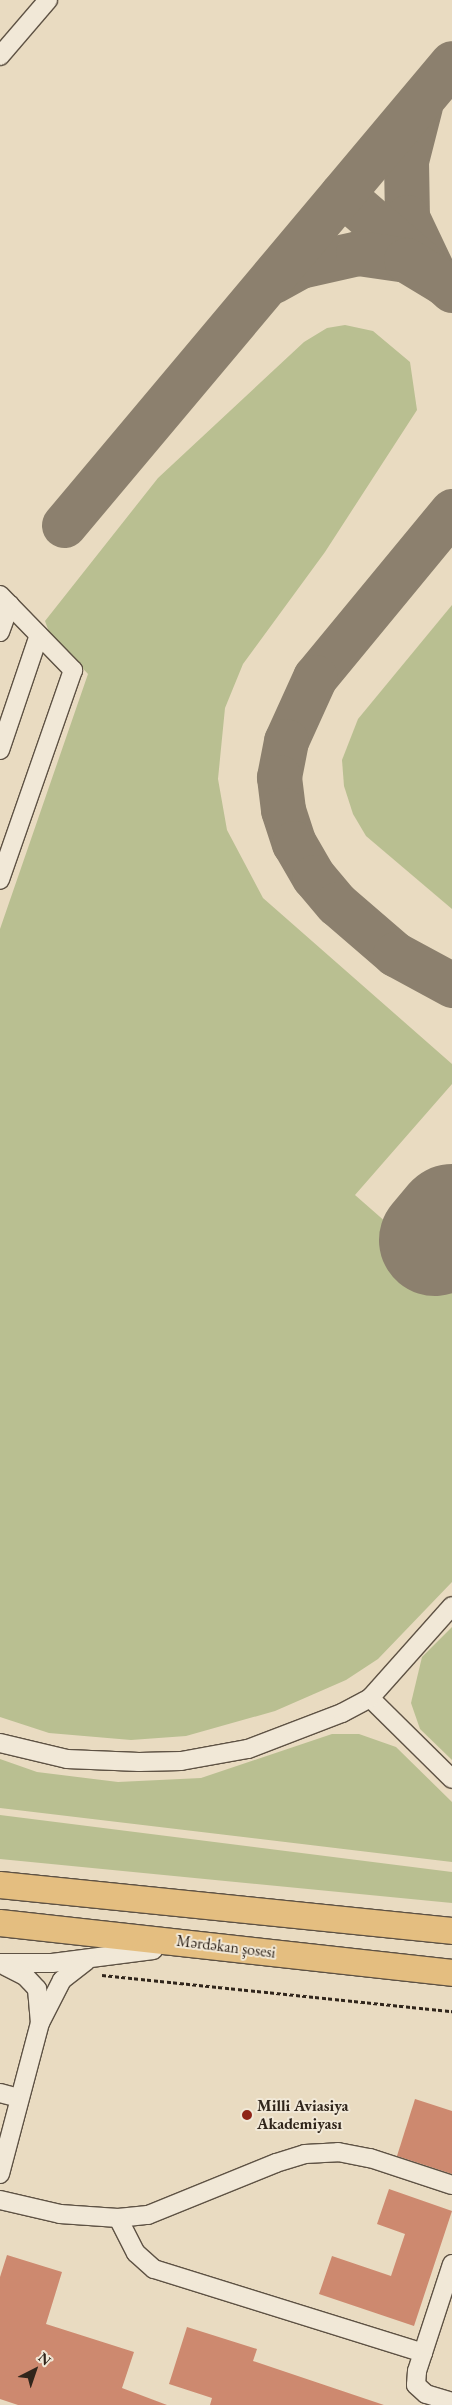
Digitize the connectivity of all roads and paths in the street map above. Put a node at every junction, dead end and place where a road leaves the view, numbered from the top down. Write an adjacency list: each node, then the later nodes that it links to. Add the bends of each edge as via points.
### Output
1 (48, 0): 2 (street)
2 (0, 56)
3 (5, 600): 4 (street); 5 (street)
4 (0, 632)
5 (39, 635): 6 (street); 7 (street, via 73,670)
6 (0, 750)
7 (8, 830): 8 (street)
8 (0, 880)
9 (452, 1606): 10 (street)
10 (370, 1698): 11 (street, via 342,1713 248,1748 181,1761 67,1759); 12 (street)
11 (0, 1743)
12 (452, 1779)
13 (0, 1885): 15 (highway)
14 (0, 1923): 16 (highway, Mərdəkan şosesi)
15 (452, 1930)
16 (266, 1952): 17 (street, via 141,1950); 20 (highway, Mərdəkan şosesi)
17 (94, 1957): 18 (street); 19 (street)
18 (0, 1964): 22 (street, via 32,1981 40,1999)
19 (69, 1971): 21 (path); 22 (street)
20 (452, 1973)
21 (452, 2011)
22 (40, 2023): 24 (street)
23 (0, 2092): 24 (street)
24 (19, 2098): 25 (street)
25 (0, 2174)
26 (452, 2185): 28 (street, via 370,2158 338,2152 304,2154 148,2215)
27 (0, 2200): 28 (street, via 60,2214)
28 (118, 2218): 30 (street, via 136,2253 154,2269)
29 (452, 2264): 30 (street)
30 (423, 2352): 31 (street, via 416,2385 426,2394)
31 (452, 2402)

